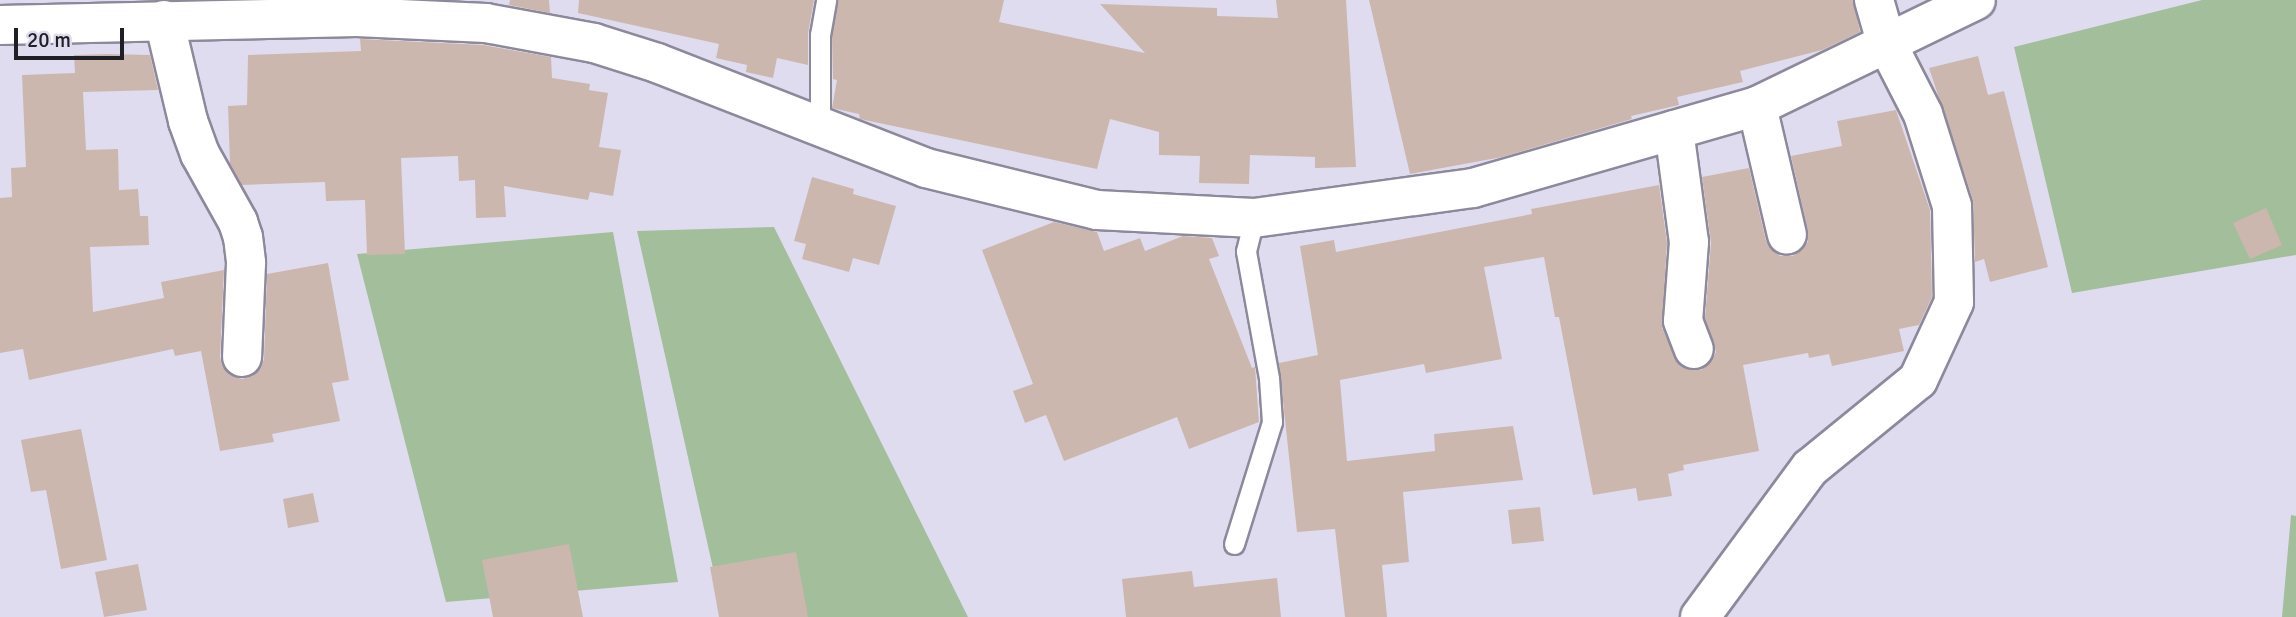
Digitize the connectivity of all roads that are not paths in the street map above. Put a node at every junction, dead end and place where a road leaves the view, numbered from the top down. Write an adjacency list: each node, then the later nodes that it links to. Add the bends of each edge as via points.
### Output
1 (826, 0): 9 (lane)
2 (1874, 0): 7 (street)
3 (1976, 0): 7 (street)
4 (431, 10): 5 (street); 9 (street, via 594,43)
5 (164, 20): 6 (street); 14 (street, via 200,154 243,237)
6 (0, 25)
7 (1886, 42): 8 (street); 16 (street, via 1923,114 1952,206 1954,302 1918,380 1810,467)
8 (1757, 106): 10 (street); 12 (street)
9 (820, 127): 11 (street, via 926,167 1097,210)
10 (1674, 130): 11 (street, via 1473,188); 13 (street, via 1689,242 1684,321)
11 (1254, 218): 15 (lane, via 1246,251 1269,378 1272,422)
12 (1787, 235)
13 (1694, 349)
14 (242, 357)
15 (1234, 544)
16 (1700, 617)

